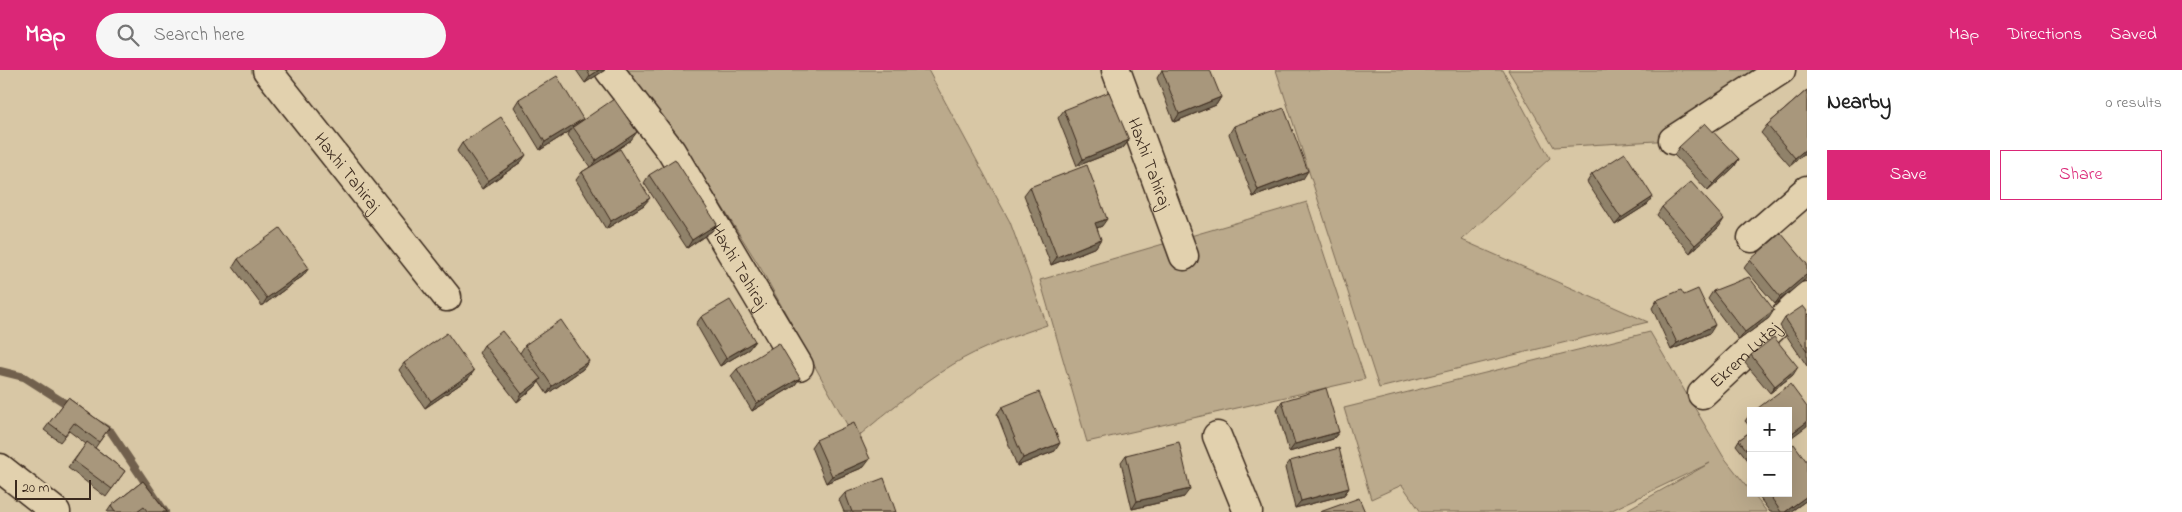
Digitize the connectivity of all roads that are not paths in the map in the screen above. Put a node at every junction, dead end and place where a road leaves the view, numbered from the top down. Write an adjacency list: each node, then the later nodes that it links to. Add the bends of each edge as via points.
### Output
1 (267, 70): 10 (street, Haxhi Tahiraj)
2 (609, 70): 11 (street, Haxhi Tahiraj, via 671,151)
3 (1116, 70): 8 (street, Haxhi Tahiraj)
4 (1781, 70): 5 (street)
5 (1673, 140)
6 (1807, 190): 7 (street)
7 (1752, 238)
8 (1184, 256)
9 (1807, 296): 12 (street, Ekrem Lutaj)
10 (446, 297)
11 (799, 366)
12 (1702, 394)
13 (1218, 436): 16 (street)
14 (6, 481): 15 (street)
15 (56, 512)
16 (1248, 512)

